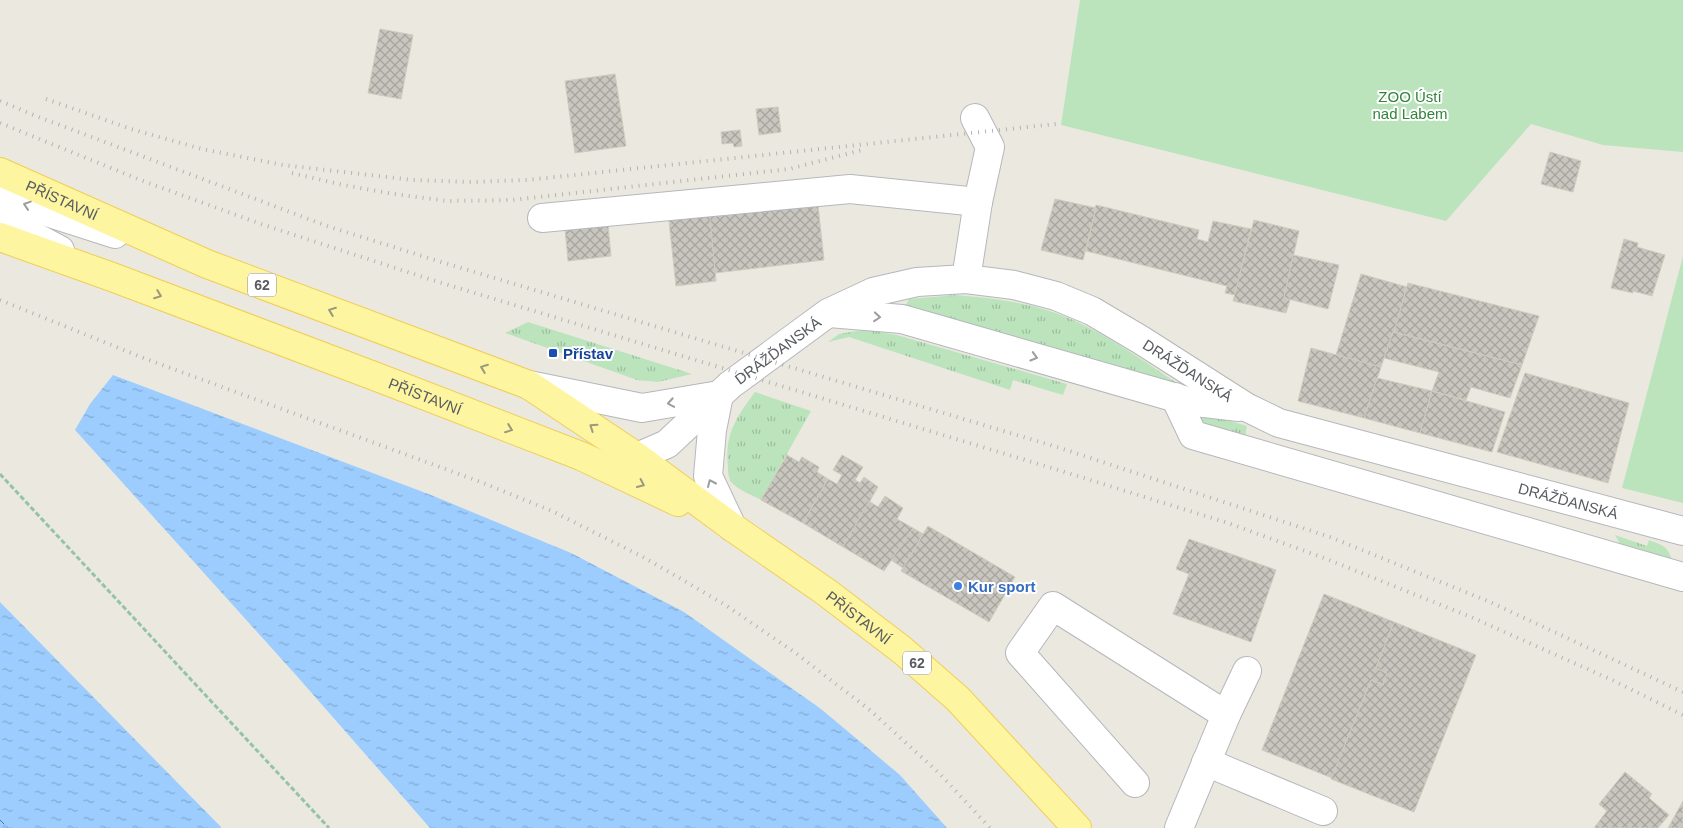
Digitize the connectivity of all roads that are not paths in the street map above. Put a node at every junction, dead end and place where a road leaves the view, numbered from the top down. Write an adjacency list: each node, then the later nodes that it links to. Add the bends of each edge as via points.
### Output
1 (975, 118): 4 (street, via 990,146)
2 (0, 172): 8 (main road, PŘÍSTAVNÍ / 62)
3 (0, 196): 8 (street, PŘÍSTAVNÍ, one-way to 3)
4 (978, 202): 6 (street, via 850,189); 10 (street)
5 (0, 218): 9 (street, PŘÍSTAVNÍ)
6 (542, 218)
7 (0, 237): 9 (main road, PŘÍSTAVNÍ / 62)
8 (206, 264): 12 (main road, PŘÍSTAVNÍ / 62, one-way to 8)
9 (112, 277): 16 (main road, PŘÍSTAVNÍ / 62, one-way to 16)
10 (966, 279): 11 (street, DRÁŽĎANSKÁ, via 917,282 874,292); 15 (street, DRÁŽĎANSKÁ, via 1014,285 1056,296 1092,312)
11 (828, 313): 13 (street, DRÁŽĎANSKÁ); 14 (street, one-way to 14, via 902,319)
12 (529, 385): 13 (street, one-way to 12, via 642,408); 17 (main road, PŘÍSTAVNÍ / 62, one-way to 12)
13 (719, 395): 17 (street, DRÁŽĎANSKÁ, via 667,444); 18 (street, one-way to 13, via 708,476)
14 (1175, 397): 15 (street); 20 (street, via 1193,435)
15 (1246, 407): 19 (street, DRÁŽĎANSKÁ, via 1279,422)
16 (581, 456): 17 (street); 18 (main road, PŘÍSTAVNÍ / 62, one-way to 18)
17 (637, 457): 18 (main road, PŘÍSTAVNÍ / 62)
18 (732, 527): 26 (main road, PŘÍSTAVNÍ / 62, via 902,650 958,699)
19 (1683, 532)
20 (1683, 577)
21 (1247, 670): 22 (street)
22 (1226, 714): 23 (street); 24 (street, via 1053,606 1020,653)
23 (1206, 762): 25 (street); 27 (street)
24 (1135, 783)
25 (1323, 811)
26 (1077, 828)
27 (1179, 828)

